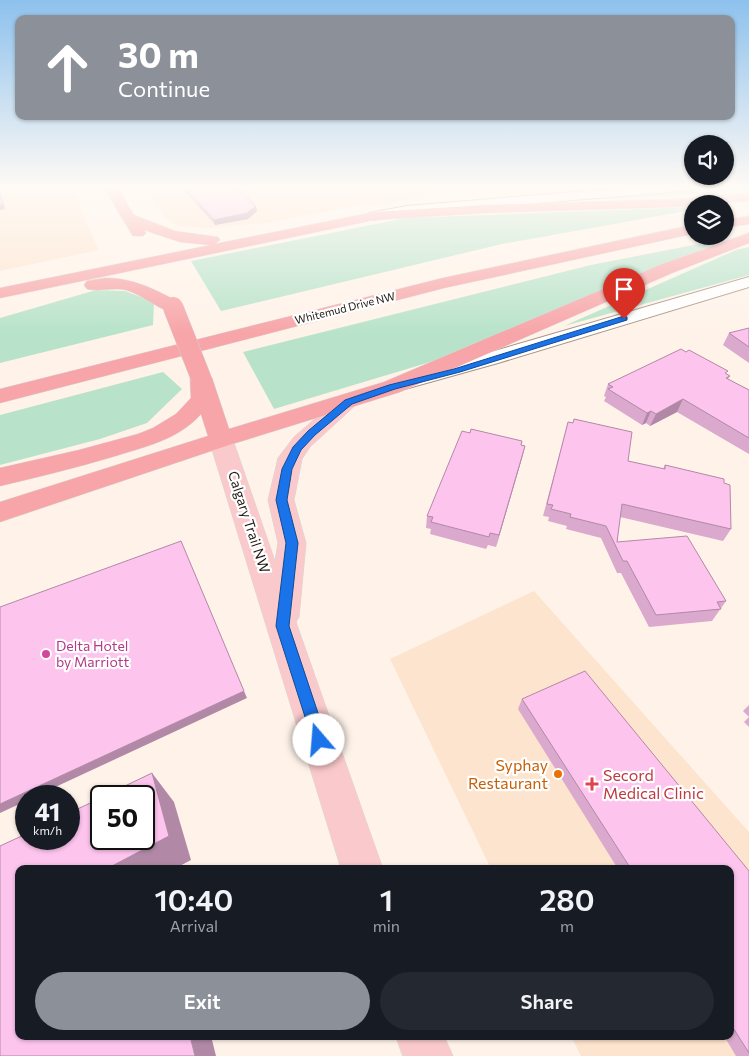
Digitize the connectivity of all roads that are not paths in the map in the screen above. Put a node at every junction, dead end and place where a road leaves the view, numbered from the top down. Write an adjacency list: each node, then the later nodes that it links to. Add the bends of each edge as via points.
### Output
1 (139, 235): 8 (highway, Calgary Trail NW)
2 (174, 235): 6 (highway, via 208,240)
3 (278, 235): 6 (highway)
4 (609, 235): 13 (highway, Whitemud Drive NW, via 493,258)
5 (667, 235): 16 (highway, Whitemud Drive NW, via 452,281)
6 (264, 238): 8 (highway)
7 (749, 238): 15 (highway, via 666,269)
8 (152, 261): 10 (highway); 11 (highway, Calgary Trail NW)
9 (749, 282): 15 (street)
10 (0, 293)
11 (173, 307): 12 (highway, via 144,289 113,283 76,288); 14 (highway, Calgary Trail NW, bridge)
12 (0, 310)
13 (0, 378)
14 (200, 378): 18 (highway, Calgary Trail NW); 19 (highway, via 202,399 184,418 161,433 109,450)
15 (392, 387): 17 (highway)
16 (0, 396)
17 (348, 402): 18 (highway); 21 (main road, via 302,442 290,458 282,500 292,543)
18 (221, 440): 20 (highway); 21 (main road, Calgary Trail NW)
19 (0, 477)
20 (0, 512)
21 (282, 626): 22 (main road, Calgary Trail NW)
22 (361, 865)
23 (422, 1040): 24 (main road)
24 (428, 1056)

